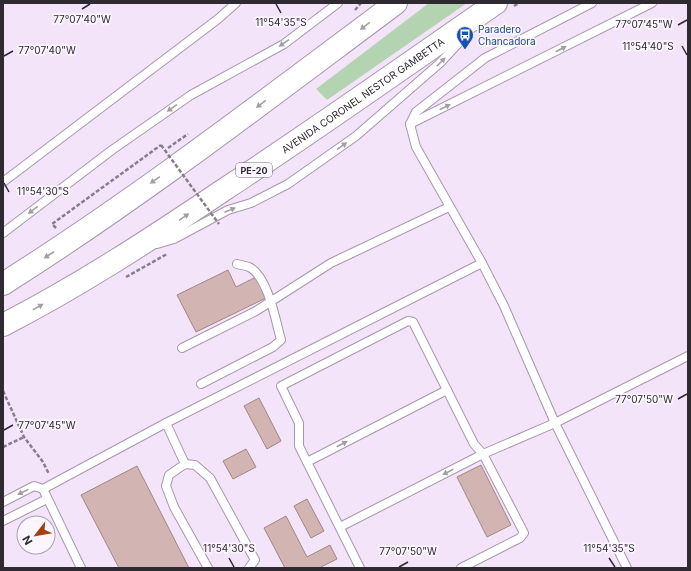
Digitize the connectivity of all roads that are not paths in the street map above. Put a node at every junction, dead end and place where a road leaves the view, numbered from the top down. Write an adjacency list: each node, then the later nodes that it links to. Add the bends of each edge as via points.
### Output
1 (236, 3): 8 (lane)
2 (338, 3): 10 (lane, one-way to 10, via 284,44 191,95 112,150)
3 (396, 3): 14 (highway, one-way to 14, via 207,144)
4 (592, 3): 7 (lane, via 485,58 416,112)
5 (652, 3): 7 (lane, one-way to 5)
6 (494, 5): 11 (highway, AVENIDA CORONEL NESTOR GAMBETTA / PE-20, one-way to 6, via 292,145); 11 (lane, one-way to 6, via 174,239 228,210 251,203 288,184 356,136 440,63)
7 (410, 124): 9 (lane, via 416,146)
8 (3, 182)
9 (449, 206): 12 (lane); 15 (lane, via 331,263)
10 (3, 233)
11 (129, 252): 16 (highway, AVENIDA CORONEL NESTOR GAMBETTA / PE-20, one-way to 11)
12 (482, 262): 21 (lane); 22 (lane)
13 (237, 264): 15 (lane, via 249,267 255,272)
14 (3, 284)
15 (271, 302): 17 (lane); 19 (lane, via 280,342)
16 (3, 325)
17 (182, 348)
18 (688, 356): 21 (lane)
19 (201, 384)
20 (447, 390): 23 (lane, via 474,444); 24 (lane, one-way to 20); 24 (lane, via 413,322 408,321 281,386 299,423 299,446)
21 (555, 422): 23 (lane); 36 (lane)
22 (166, 423): 25 (lane); 26 (lane)
23 (483, 454): 30 (lane, one-way to 30); 35 (lane, via 524,533 520,538)
24 (307, 462): 30 (lane)
25 (185, 464): 32 (lane, via 169,475 166,486 174,507); 33 (lane, via 195,465 210,478 255,560)
26 (43, 489): 27 (lane); 28 (lane, one-way to 28, via 34,486)
27 (47, 499): 29 (lane); 31 (lane)
28 (3, 502)
29 (3, 521)
30 (340, 526): 34 (lane)
31 (81, 568)
32 (208, 568)
33 (249, 568)
34 (360, 568)
35 (461, 568)
36 (627, 568)

